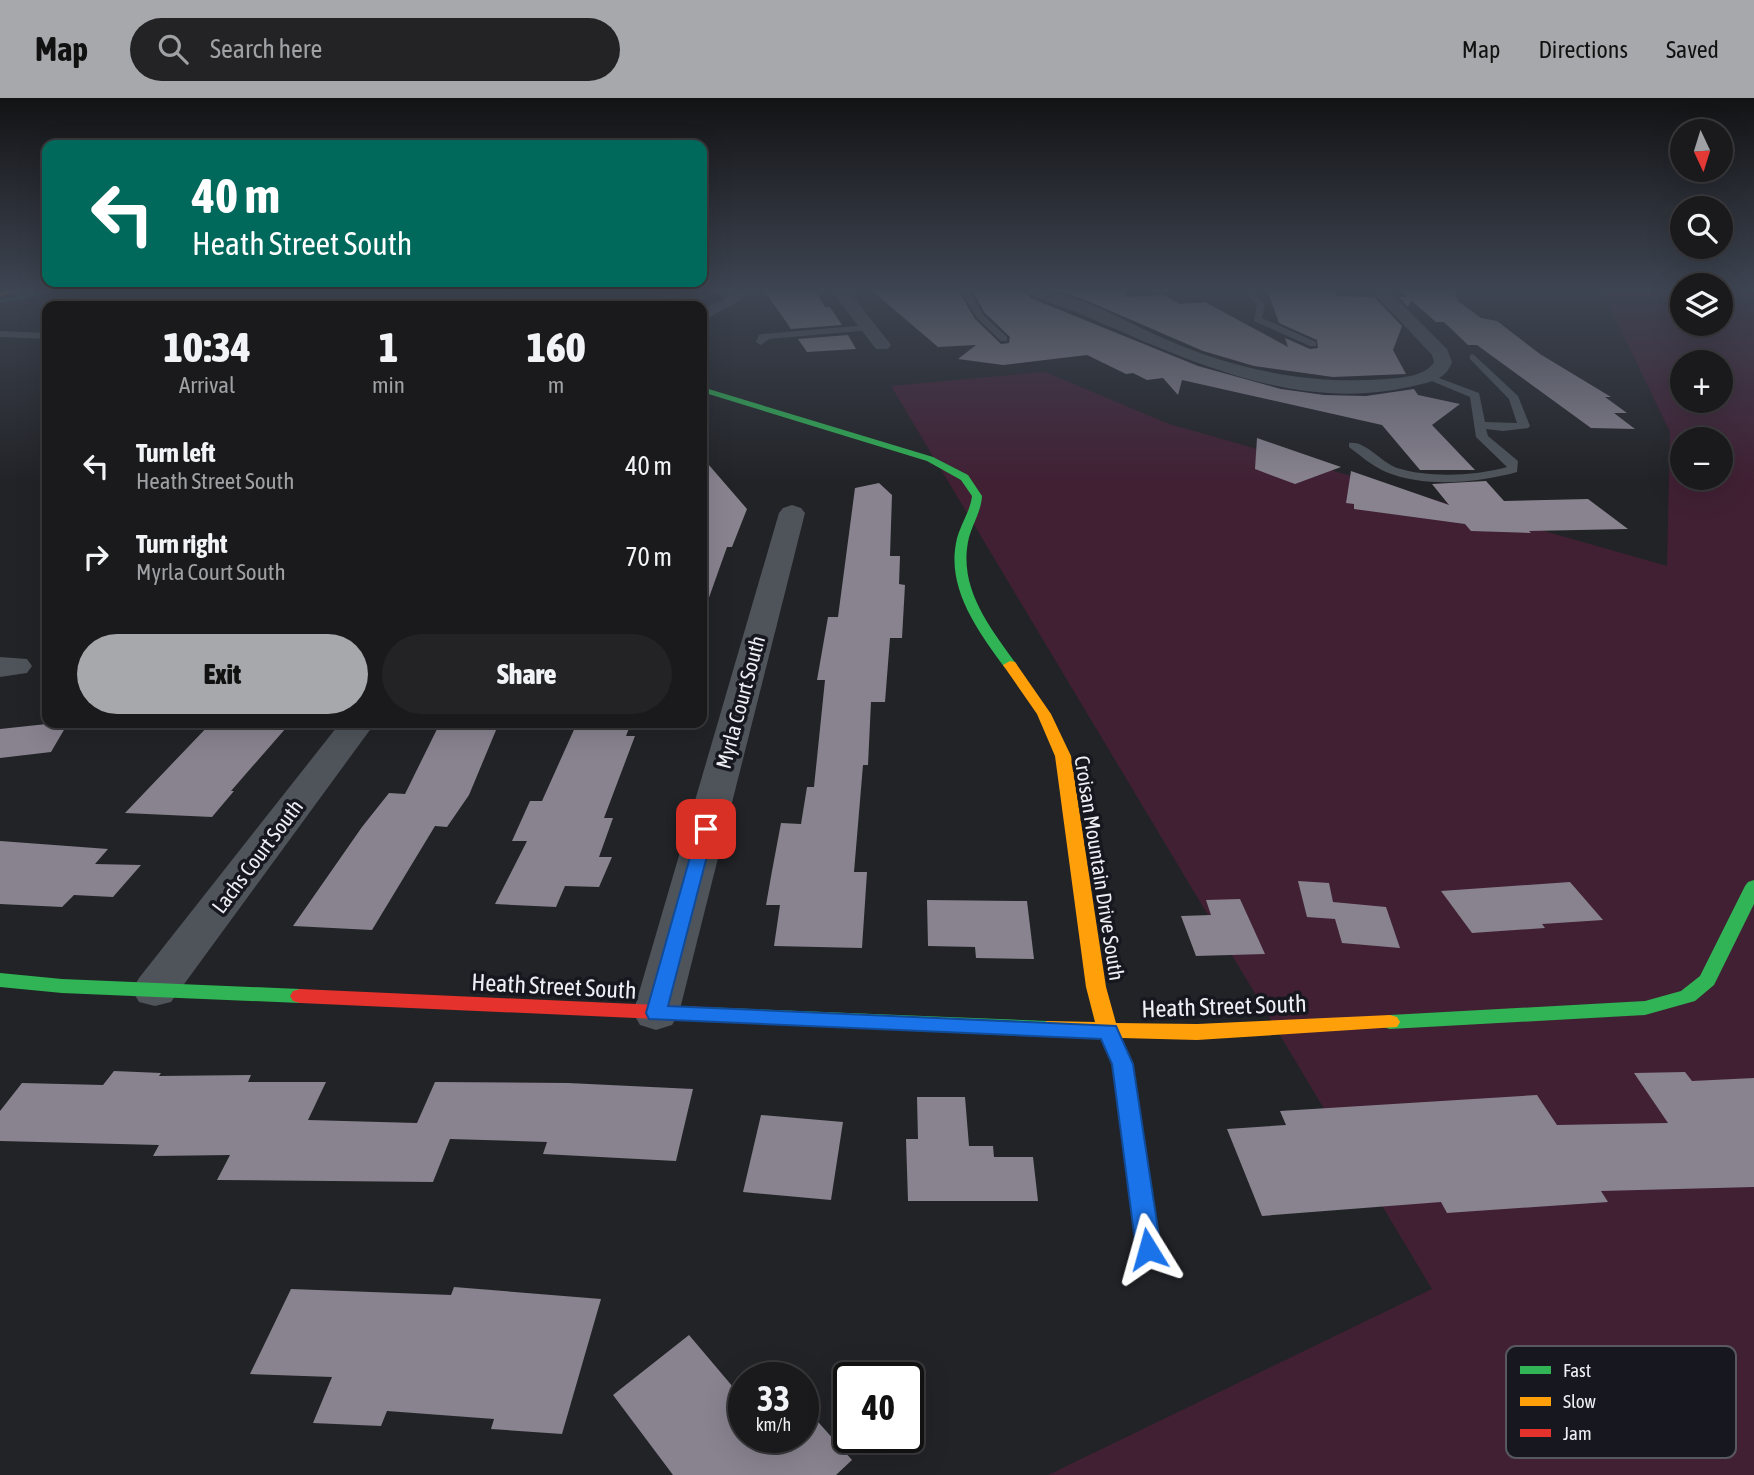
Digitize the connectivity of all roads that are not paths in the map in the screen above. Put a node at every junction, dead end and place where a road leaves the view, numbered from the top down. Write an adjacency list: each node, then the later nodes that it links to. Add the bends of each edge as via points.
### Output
1 (1183, 353): 4 (street, via 1290,381 1345,388)
2 (1441, 353): 4 (street, via 1443,366)
3 (1473, 357): 6 (lane, via 1514,398 1524,426)
4 (1427, 377): 6 (lane, via 1475,395)
5 (707, 391): 14 (street, Croisan Mountain Drive South, via 930,459 962,475 976,490 977,507 959,560 963,582 977,614 1058,739 1096,987)
6 (1479, 425): 7 (lane, via 1482,437 1503,452 1513,469 1493,475 1408,474 1381,465)
7 (1353, 445)
8 (792, 513): 13 (street, Myrla Court South)
9 (354, 728): 12 (street, Lachs Court South)
10 (1754, 886): 14 (street, Heath Street South, via 1707,980 1688,996 1645,1008 1198,1032)
11 (0, 980): 12 (street, Heath Street South)
12 (155, 990): 13 (street, Heath Street South)
13 (656, 1013): 14 (street, Heath Street South)
14 (1108, 1032): 15 (street, via 1122,1064)
15 (1148, 1249)

